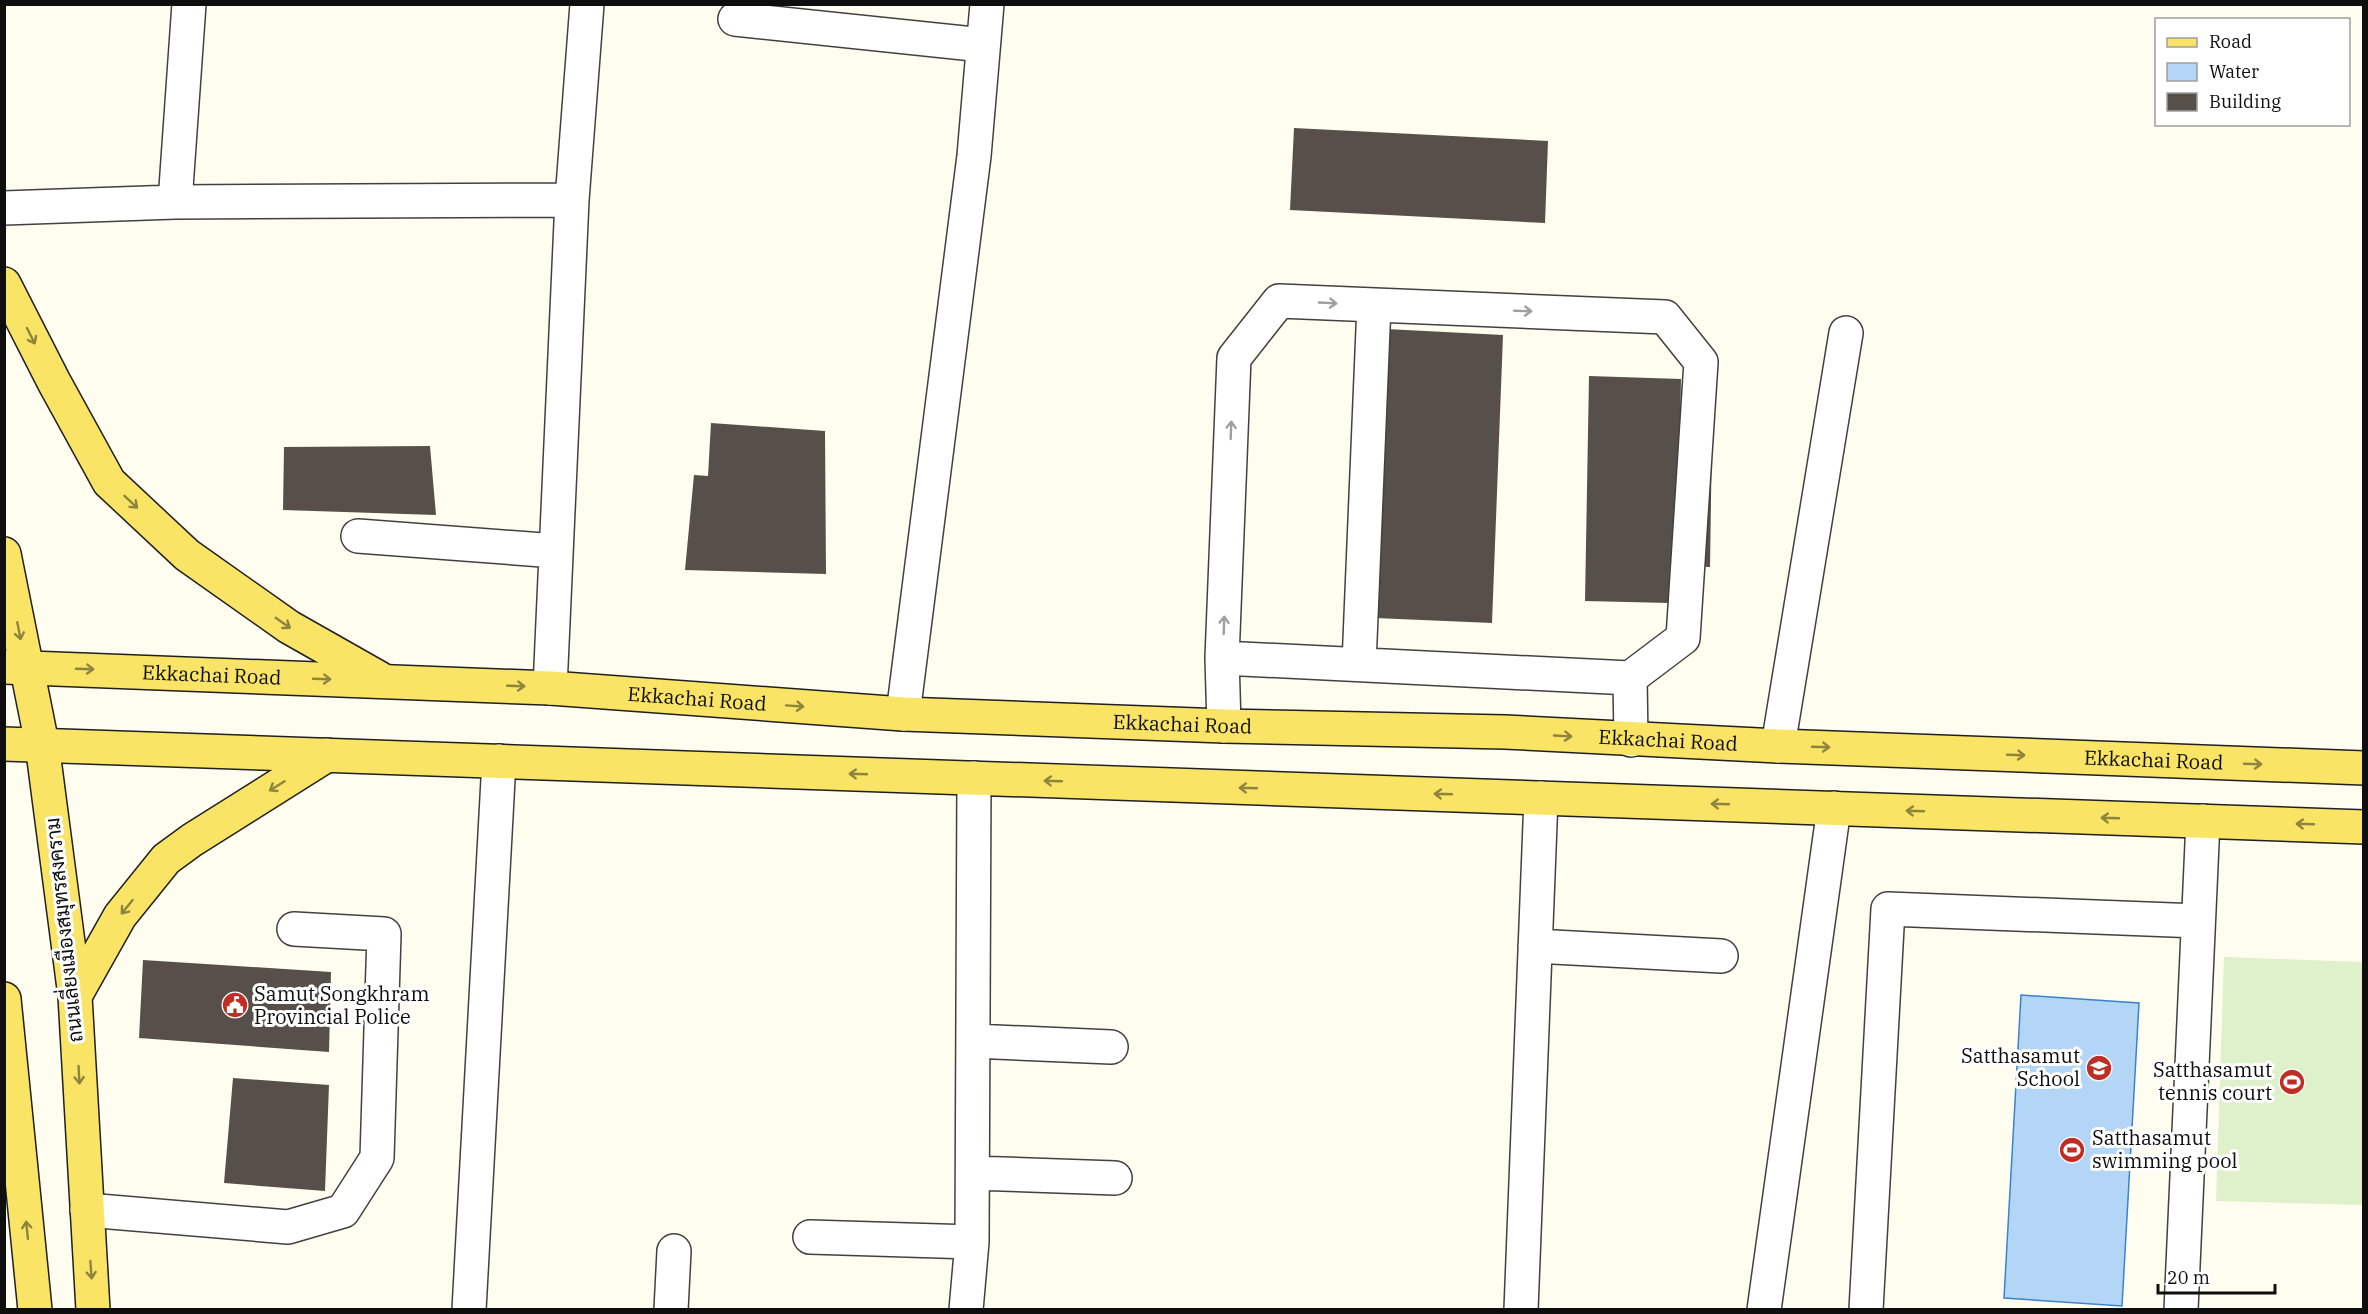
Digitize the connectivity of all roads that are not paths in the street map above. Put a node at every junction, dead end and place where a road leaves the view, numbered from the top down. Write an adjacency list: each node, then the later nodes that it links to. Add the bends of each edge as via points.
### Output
1 (189, 4): 7 (street)
2 (587, 4): 6 (street)
3 (987, 4): 5 (street)
4 (735, 19): 5 (street)
5 (983, 45): 21 (street, via 974,156)
6 (572, 200): 7 (street); 13 (street)
7 (175, 202): 8 (street)
8 (4, 208)
9 (4, 284): 19 (main road, one-way to 19, via 109,482 188,555 289,627)
10 (1374, 305): 15 (street, one-way to 10, via 1234,358 1279,301); 16 (street); 18 (street, one-way to 18, via 1665,317 1701,362 1683,639)
11 (1846, 333): 26 (street)
12 (358, 536): 13 (street)
13 (556, 551): 20 (street)
14 (4, 554): 17 (main road, ถนนเลี่ยงเมืองสมุทรสงคราม, one-way to 17)
15 (1222, 657): 16 (street); 22 (street)
16 (1359, 664): 18 (street)
17 (15, 667): 19 (main road, Ekkachai Road, one-way to 19); 25 (main road, ถนนเลี่ยงเมืองสมุทรสงคราม)
18 (1630, 678): 23 (street)
19 (385, 681): 20 (main road, Ekkachai Road, one-way to 20)
20 (550, 687): 21 (main road, Ekkachai Road, one-way to 21)
21 (903, 714): 22 (main road, Ekkachai Road)
22 (1224, 726): 23 (main road, Ekkachai Road, one-way to 23, via 1505,732)
23 (1631, 740): 26 (main road, Ekkachai Road)
24 (4, 744): 25 (main road)
25 (42, 744): 27 (main road); 39 (main road, ถนนเลี่ยงเมืองสมุทรสงคราม)
26 (1778, 746): 29 (main road, Ekkachai Road, one-way to 29)
27 (327, 755): 28 (main road); 39 (main road, one-way to 39, via 166,859 120,916)
28 (499, 762): 30 (main road, one-way to 28); 51 (street)
29 (2364, 768)
30 (974, 778): 31 (main road, one-way to 30); 41 (street)
31 (1541, 798): 32 (main road, one-way to 31); 37 (street)
32 (1834, 808): 33 (main road, one-way to 32); 55 (street)
33 (2203, 821): 34 (main road, one-way to 33); 35 (street)
34 (2364, 826)
35 (2198, 921): 56 (street, via 1888,909); 57 (street)
36 (294, 929): 45 (street, via 384,934 377,1158 343,1211 288,1227)
37 (1535, 946): 38 (street); 54 (street)
38 (1721, 956)
39 (75, 996): 45 (main road, ถนนเลี่ยงเมืองสมุทรสงคราม, one-way to 45)
40 (4, 999): 49 (main road, one-way to 40)
41 (973, 1041): 42 (street); 43 (street)
42 (1111, 1047)
43 (973, 1173): 44 (street); 47 (street)
44 (1115, 1178)
45 (87, 1210): 50 (main road, ถนนเลี่ยงเมืองสมุทรสงคราม, one-way to 50)
46 (810, 1238): 47 (street)
47 (972, 1242): 53 (street)
48 (674, 1251): 52 (street)
49 (35, 1310)
50 (93, 1310)
51 (470, 1310)
52 (671, 1310)
53 (966, 1310)
54 (1521, 1310)
55 (1764, 1310)
56 (1866, 1310)
57 (2181, 1310)

